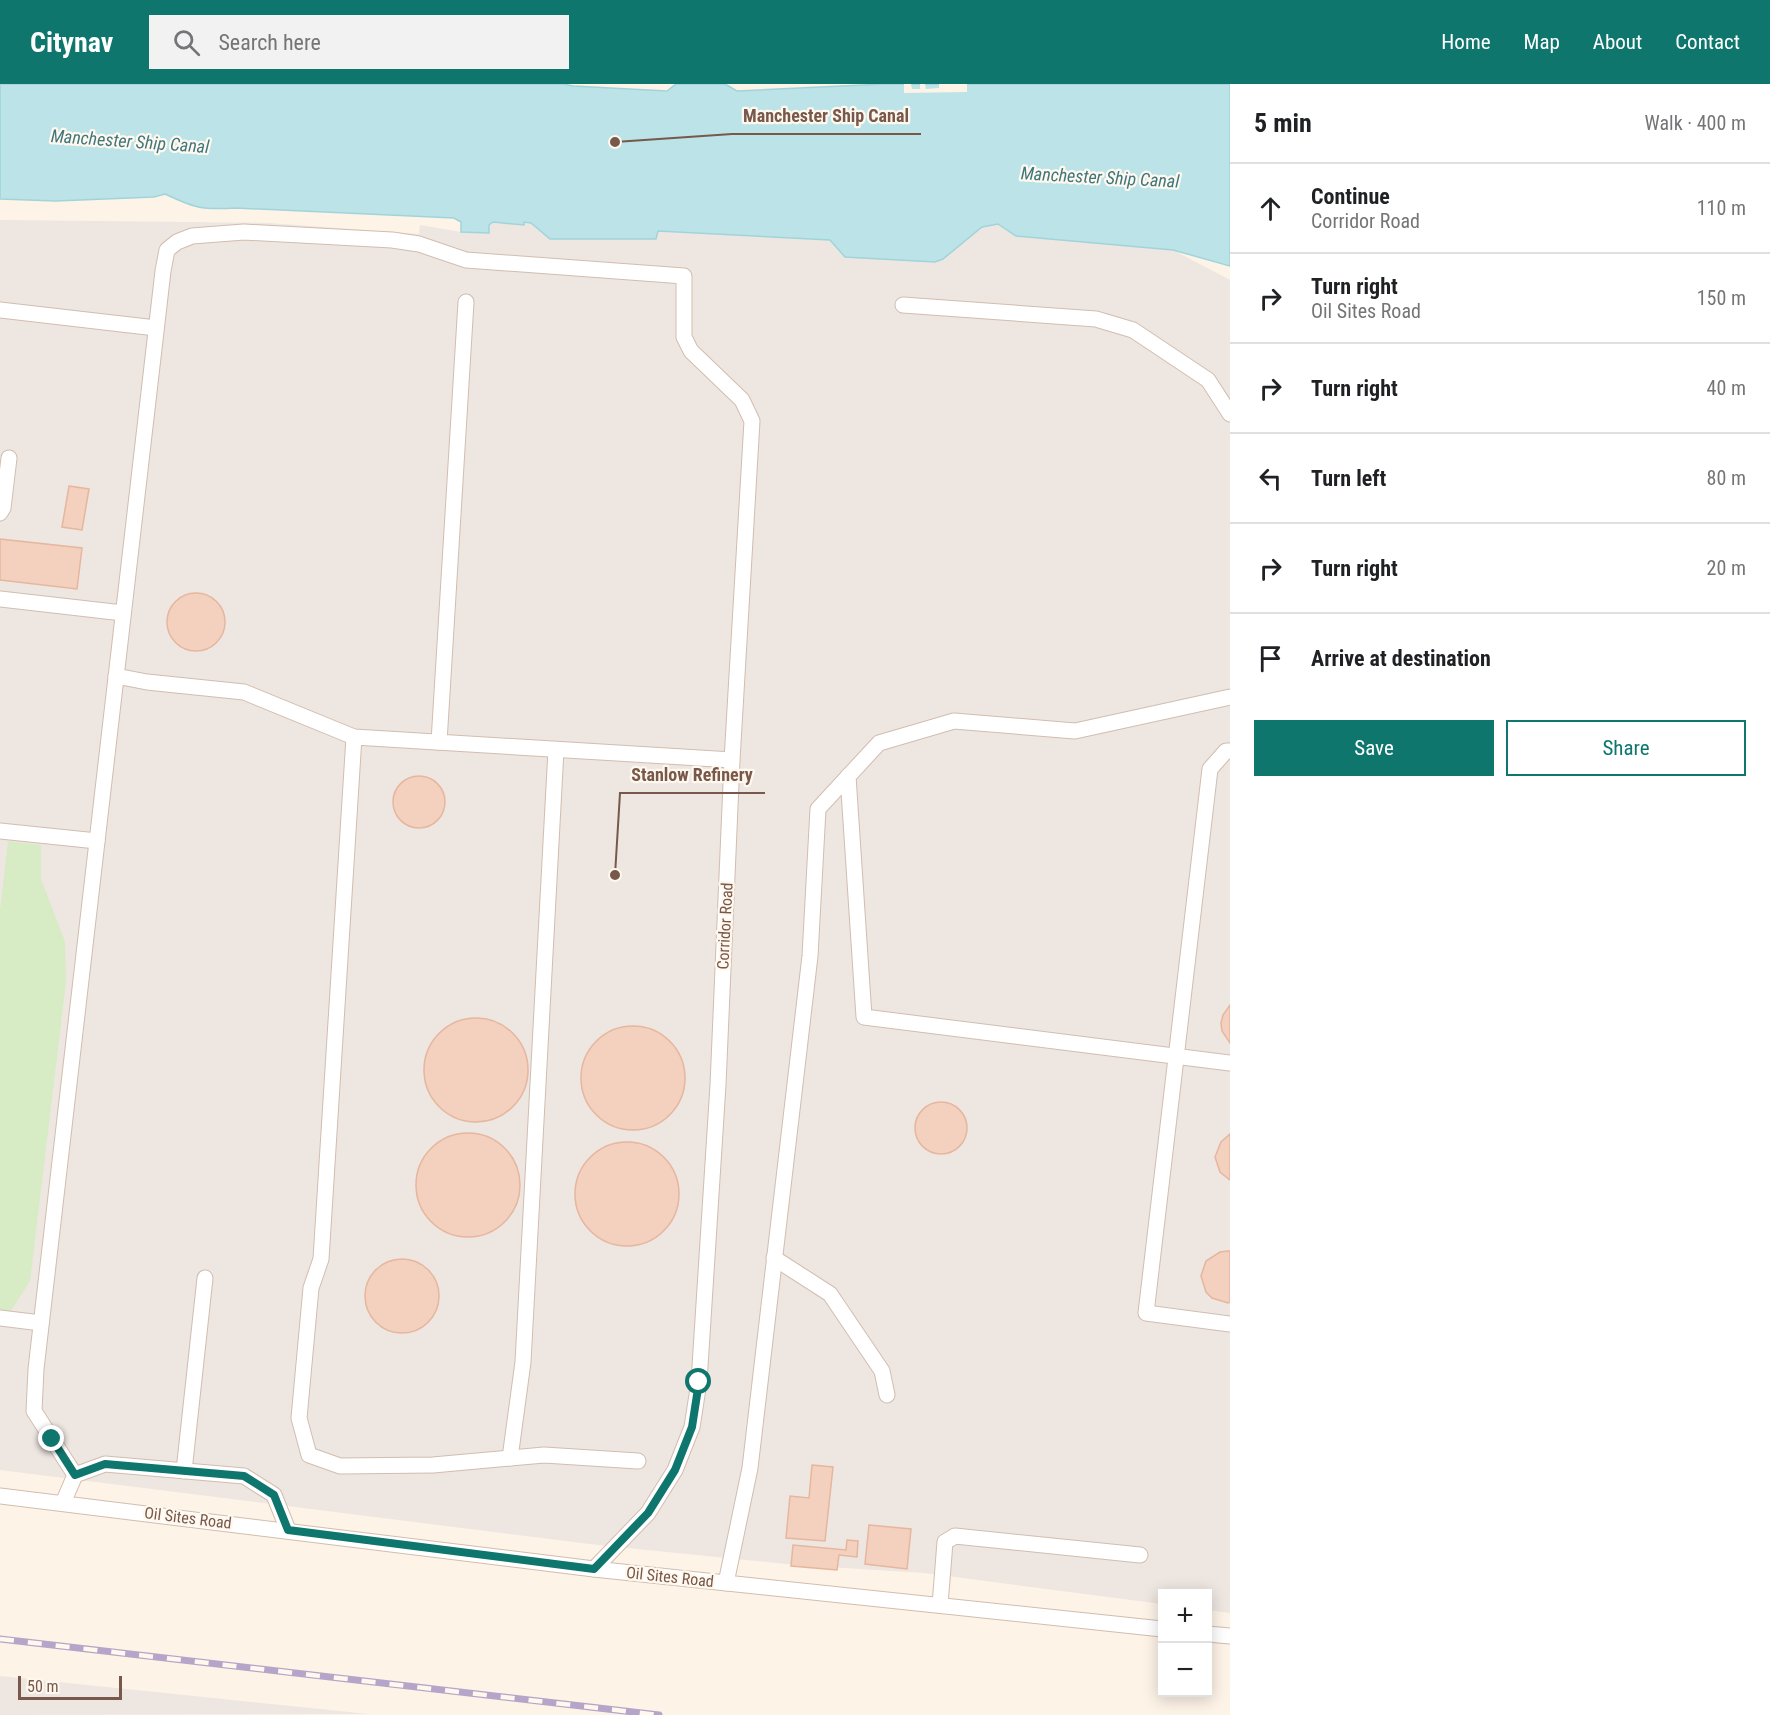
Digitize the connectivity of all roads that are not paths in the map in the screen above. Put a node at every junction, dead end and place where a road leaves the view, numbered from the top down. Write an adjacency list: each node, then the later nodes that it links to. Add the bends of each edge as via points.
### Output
1 (466, 302): 13 (street)
2 (903, 305): 5 (street, via 1096,319 1133,330 1208,380)
3 (0, 310): 4 (street)
4 (156, 328): 9 (street); 16 (street, Corridor Road, via 167,250 192,236 244,232 392,240 419,244 466,260 684,276 687,344 742,400 752,421)
5 (1230, 414)
6 (9, 458): 7 (street)
7 (0, 513)
8 (0, 599): 9 (street)
9 (123, 613): 10 (street)
10 (116, 676): 12 (street, via 244,692); 19 (street)
11 (1230, 697): 17 (street, via 1075,731 954,721 879,742)
12 (354, 737): 13 (street); 28 (street, via 321,1259 311,1288 299,1418 309,1455 340,1466 433,1465)
13 (439, 742): 14 (street)
14 (556, 750): 16 (street); 28 (street, via 523,1362)
15 (1230, 751): 20 (street, via 1210,769)
16 (732, 760): 36 (street, Corridor Road, via 717,1085 699,1382 692,1427 675,1470 648,1513)
17 (848, 776): 20 (street, via 864,1017); 22 (street, via 818,809 810,956)
18 (0, 831): 19 (street)
19 (97, 841): 25 (street)
20 (1175, 1056): 21 (street); 26 (street, via 1146,1313)
21 (1230, 1063)
22 (774, 1258): 27 (street, via 830,1294 882,1371); 37 (street, via 750,1468)
23 (206, 1278): 30 (street)
24 (0, 1318): 25 (street)
25 (41, 1323): 31 (street, via 34,1411)
26 (1230, 1324)
27 (887, 1395)
28 (510, 1458): 29 (street, via 544,1455)
29 (638, 1461)
30 (184, 1471): 31 (street, via 105,1464); 34 (street, via 244,1476 274,1495)
31 (75, 1475): 33 (street)
32 (0, 1496): 33 (street, Oil Sites Road)
33 (63, 1503): 34 (street, Oil Sites Road)
34 (288, 1530): 36 (street, Oil Sites Road)
35 (1140, 1555): 38 (street, via 955,1536 945,1542)
36 (594, 1569): 37 (street, Oil Sites Road)
37 (726, 1582): 38 (street, Oil Sites Road)
38 (940, 1605): 39 (street, Oil Sites Road)
39 (1158, 1629)
40 (1212, 1634): 41 (street)
41 (1230, 1636)

